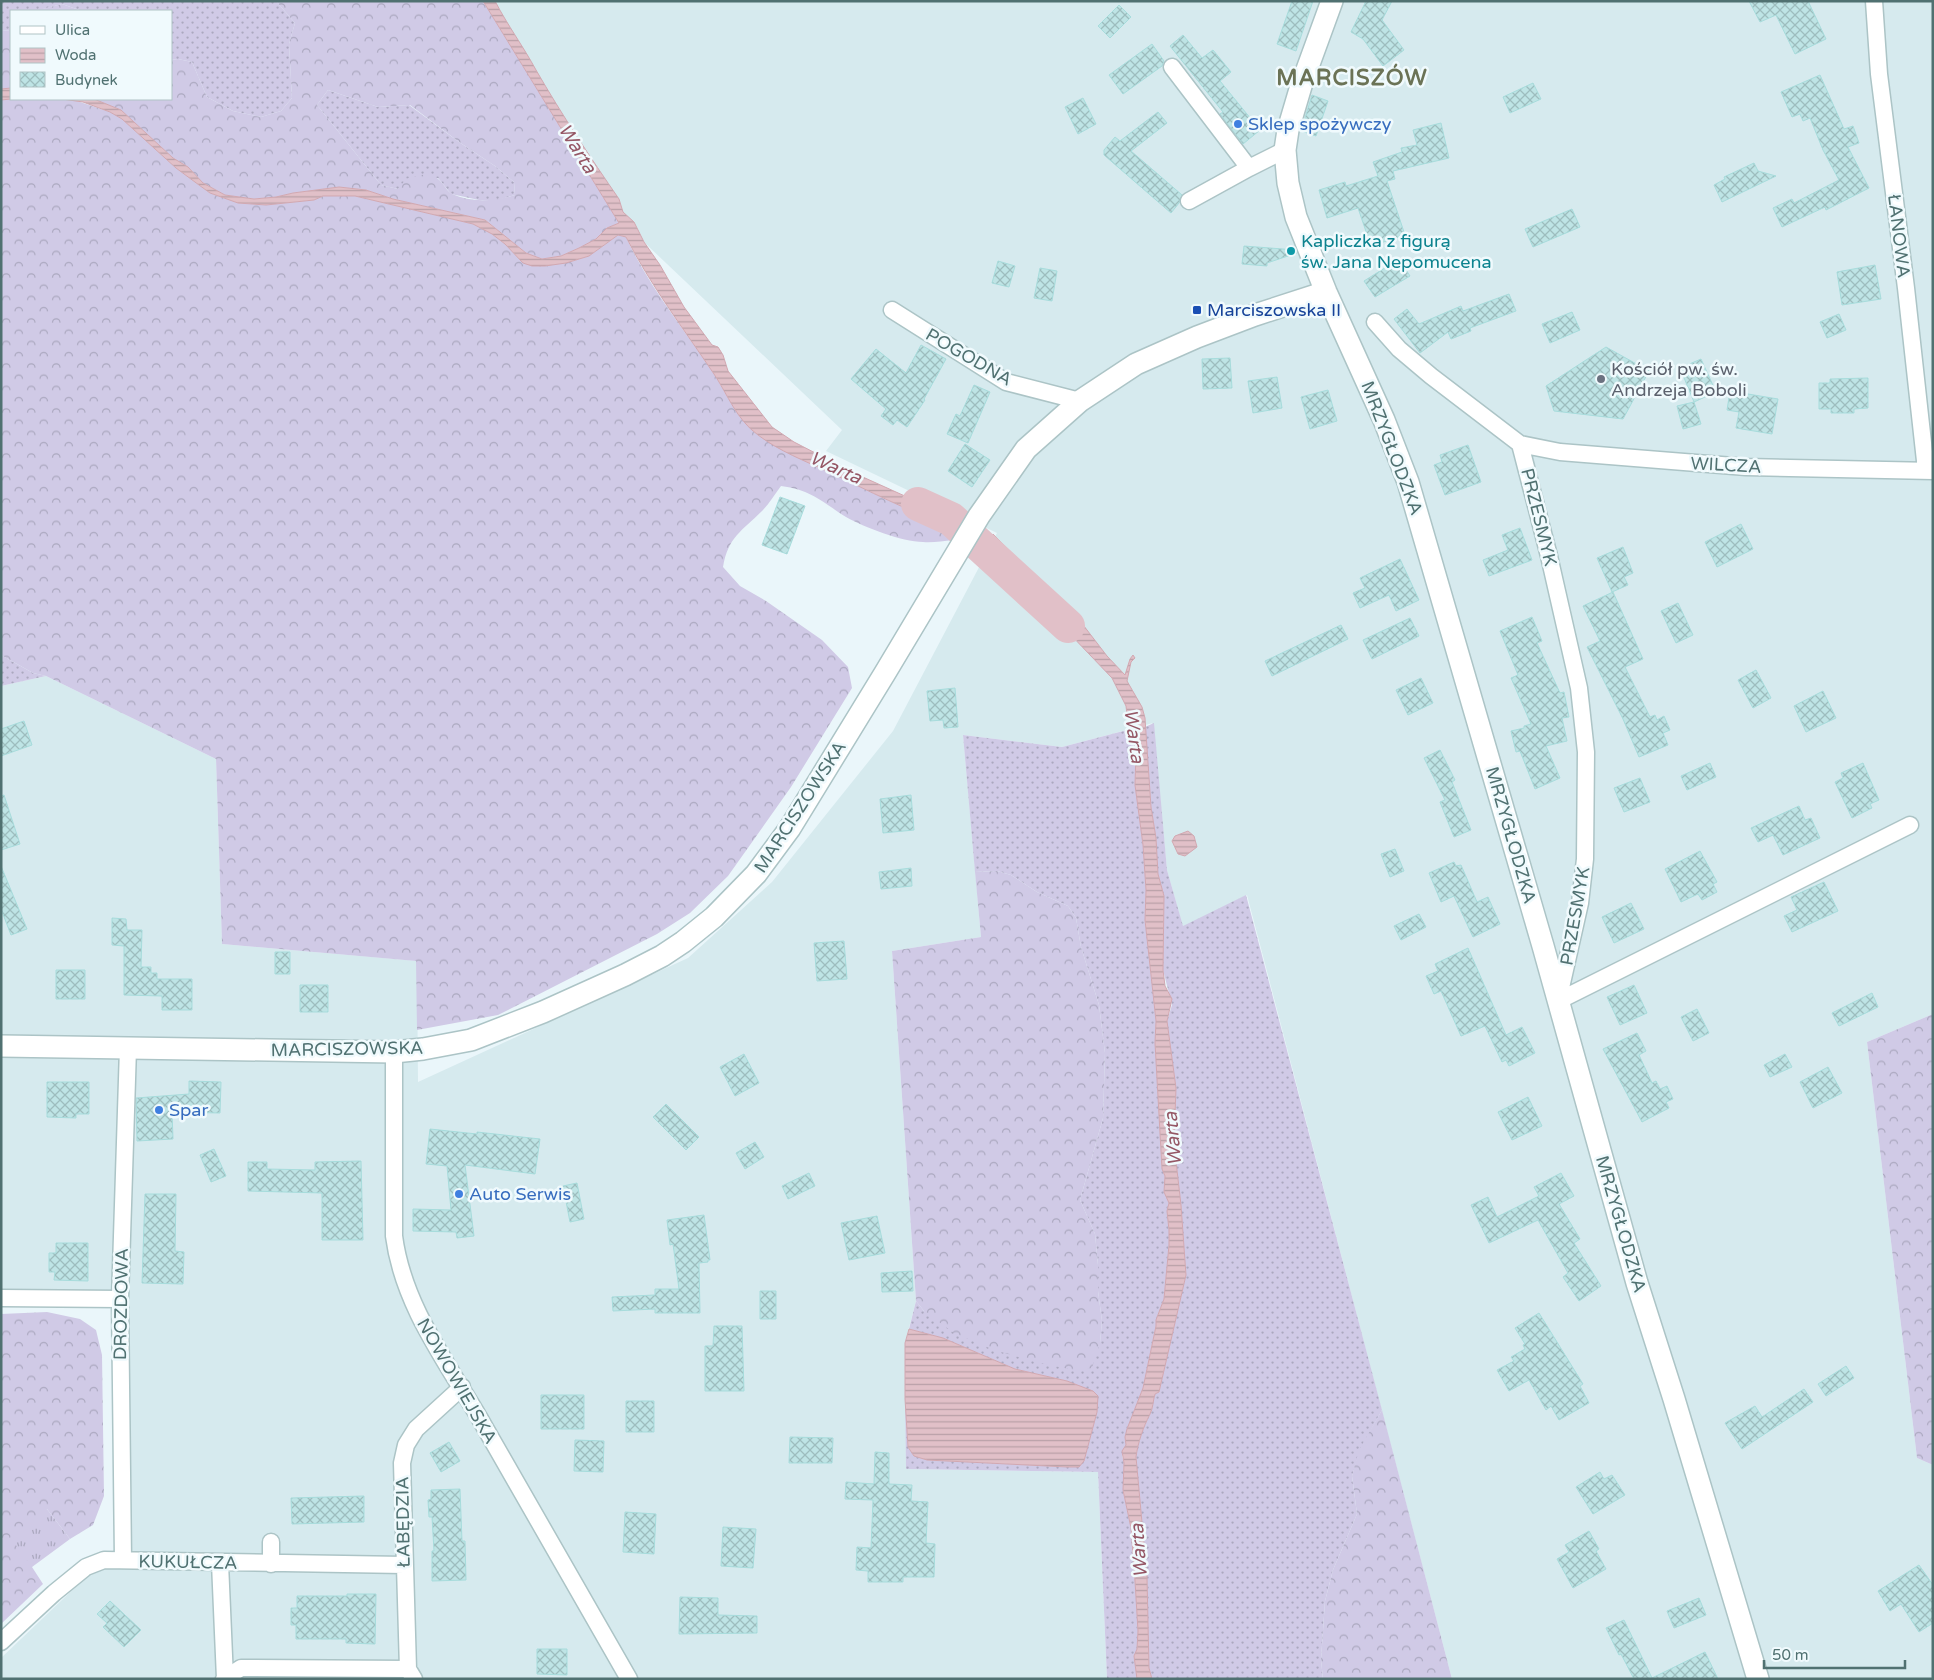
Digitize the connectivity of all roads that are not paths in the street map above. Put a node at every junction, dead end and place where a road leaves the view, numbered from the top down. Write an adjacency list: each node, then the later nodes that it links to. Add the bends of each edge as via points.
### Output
1 (1332, 1): 4 (street, MRZYGŁODZKA, via 1301,86)
2 (1874, 1): 12 (street, ŁANOWA, via 1879,74)
3 (1172, 67): 5 (street)
4 (1285, 150): 5 (street); 7 (street, MRZYGŁODZKA, via 1291,200)
5 (1249, 168): 6 (street)
6 (1189, 201)
7 (1326, 292): 10 (street, MARCISZOWSKA, via 1255,315 1136,364); 14 (street, MRZYGŁODZKA, via 1384,420 1408,482)
8 (892, 310): 10 (street, POGODNA, via 1006,382)
9 (1374, 322): 11 (street, via 1431,376)
10 (1080, 401): 17 (street, MARCISZOWSKA, via 1026,449 979,516 790,828 756,874 714,917 662,956 536,1015 471,1040)
11 (1520, 444): 12 (street, WILCZA, via 1560,452 1746,467); 14 (street, PRZESMYK, via 1579,688 1586,752 1585,859 1580,904)
12 (1930, 470)
13 (1910, 825): 14 (street, PRZESMYK)
14 (1558, 1001): 30 (street, MRZYGŁODZKA, via 1637,1282)
15 (1, 1046): 16 (street, MARCISZOWSKA)
16 (128, 1048): 17 (street, MARCISZOWSKA); 19 (street, DROZDOWA)
17 (394, 1052): 20 (street, NOWOWIEJSKA, via 394,1236 397,1256 421,1320)
18 (1, 1298): 19 (street)
19 (120, 1299): 22 (street, DROZDOWA)
20 (462, 1387): 25 (street, ŁABĘDZIA, via 416,1429 406,1445 402,1463); 29 (street, NOWOWIEJSKA)
21 (271, 1542): 24 (street)
22 (123, 1560): 23 (street, KUKUŁCZA); 26 (street, KUKUŁCZA, via 104,1560 86,1567)
23 (220, 1563): 24 (street, KUKUŁCZA); 28 (street)
24 (271, 1564): 25 (street, KUKUŁCZA)
25 (404, 1565): 27 (street, ŁABĘDZIA)
26 (1, 1642)
27 (411, 1674): 28 (street, via 241,1668)
28 (224, 1678)
29 (629, 1679)
30 (1758, 1679)

